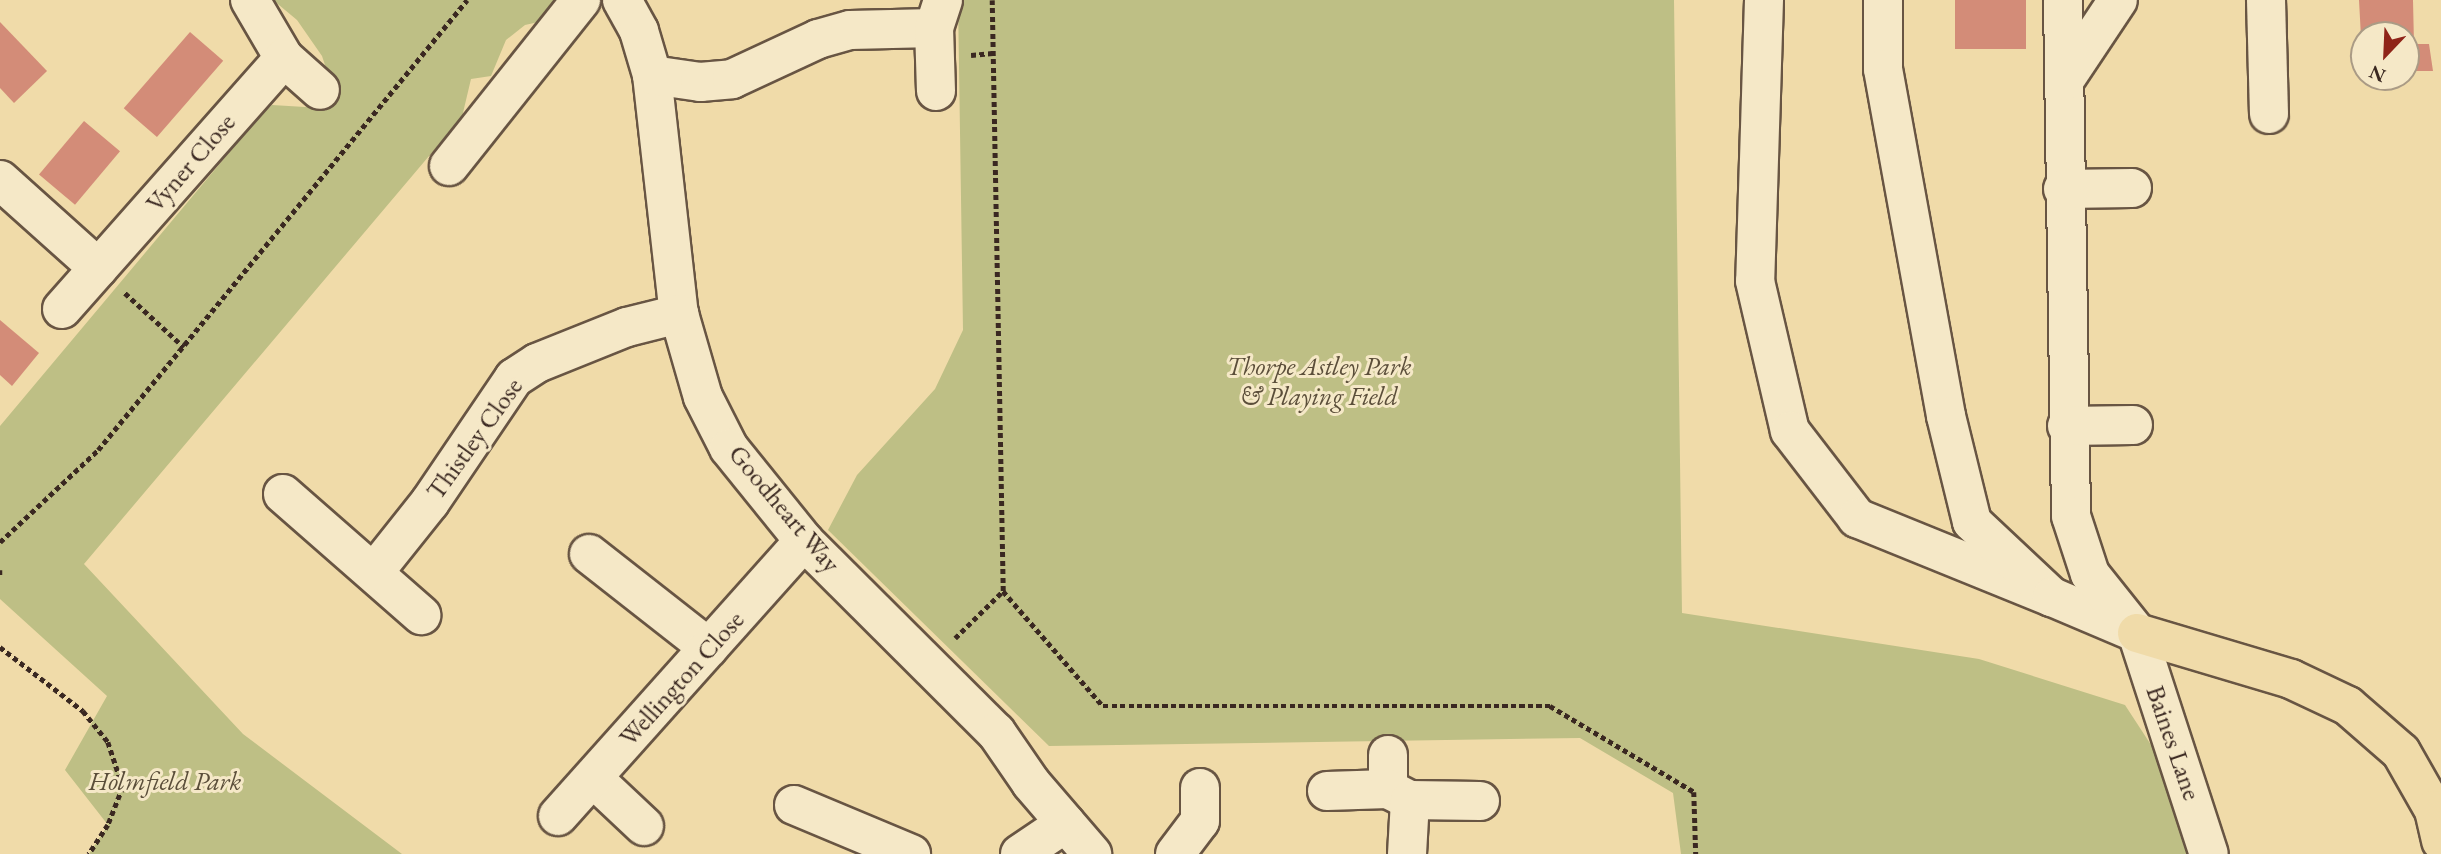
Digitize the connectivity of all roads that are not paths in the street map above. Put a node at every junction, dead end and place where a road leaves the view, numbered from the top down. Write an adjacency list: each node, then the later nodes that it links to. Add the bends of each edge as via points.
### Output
1 (581, 0): 16 (street)
2 (622, 0): 11 (street, Goodheart Way, via 639,31)
3 (1764, 0): 29 (street, via 1755,281 1790,431 1857,517)
4 (1883, 0): 29 (street, via 1883,69 1945,416 1972,522)
5 (2063, 0): 12 (street)
6 (2118, 0): 12 (street)
7 (2266, 0): 15 (street)
8 (256, 13): 10 (street)
9 (939, 14): 11 (street, via 818,39 732,79 700,82); 14 (street)
10 (284, 58): 13 (street); 20 (street, Vyner Close)
11 (652, 75): 22 (street, Goodheart Way)
12 (2064, 81): 18 (street)
13 (320, 90)
14 (936, 91)
15 (2269, 114)
16 (449, 166)
17 (2132, 188): 18 (street)
18 (2063, 189): 24 (street)
19 (5, 195): 20 (street)
20 (98, 268): 21 (street, Vyner Close)
21 (62, 309)
22 (679, 314): 26 (street, Goodheart Way, via 703,397 729,448); 28 (street, Thistley Close, via 627,327 537,363 514,378 430,502)
23 (2133, 425): 24 (street)
24 (2067, 426): 31 (street, via 2071,516 2090,574)
25 (283, 494): 28 (street)
26 (804, 541): 32 (street, Wellington Close); 40 (street, Goodheart Way, via 996,732)
27 (589, 554): 32 (street)
28 (374, 571): 30 (street)
29 (2052, 597): 31 (street)
30 (421, 615)
31 (2137, 633): 42 (highway, via 2291,679 2348,706 2401,752 2434,810); 48 (street, Baines Lane)
32 (709, 648): 33 (street, Wellington Close)
33 (593, 778): 39 (street, Wellington Close); 41 (street)
34 (1395, 781): 36 (street); 37 (street); 47 (street)
35 (1200, 788): 46 (street, via 1200,821)
36 (1326, 791)
37 (1480, 801)
38 (794, 805): 43 (street)
39 (558, 816)
40 (1066, 823): 44 (street); 45 (street, Goodheart Way)
41 (644, 826)
42 (2441, 841)
43 (911, 854)
44 (1020, 854)
45 (1092, 854)
46 (1175, 854)
47 (1408, 854)
48 (2209, 854)

